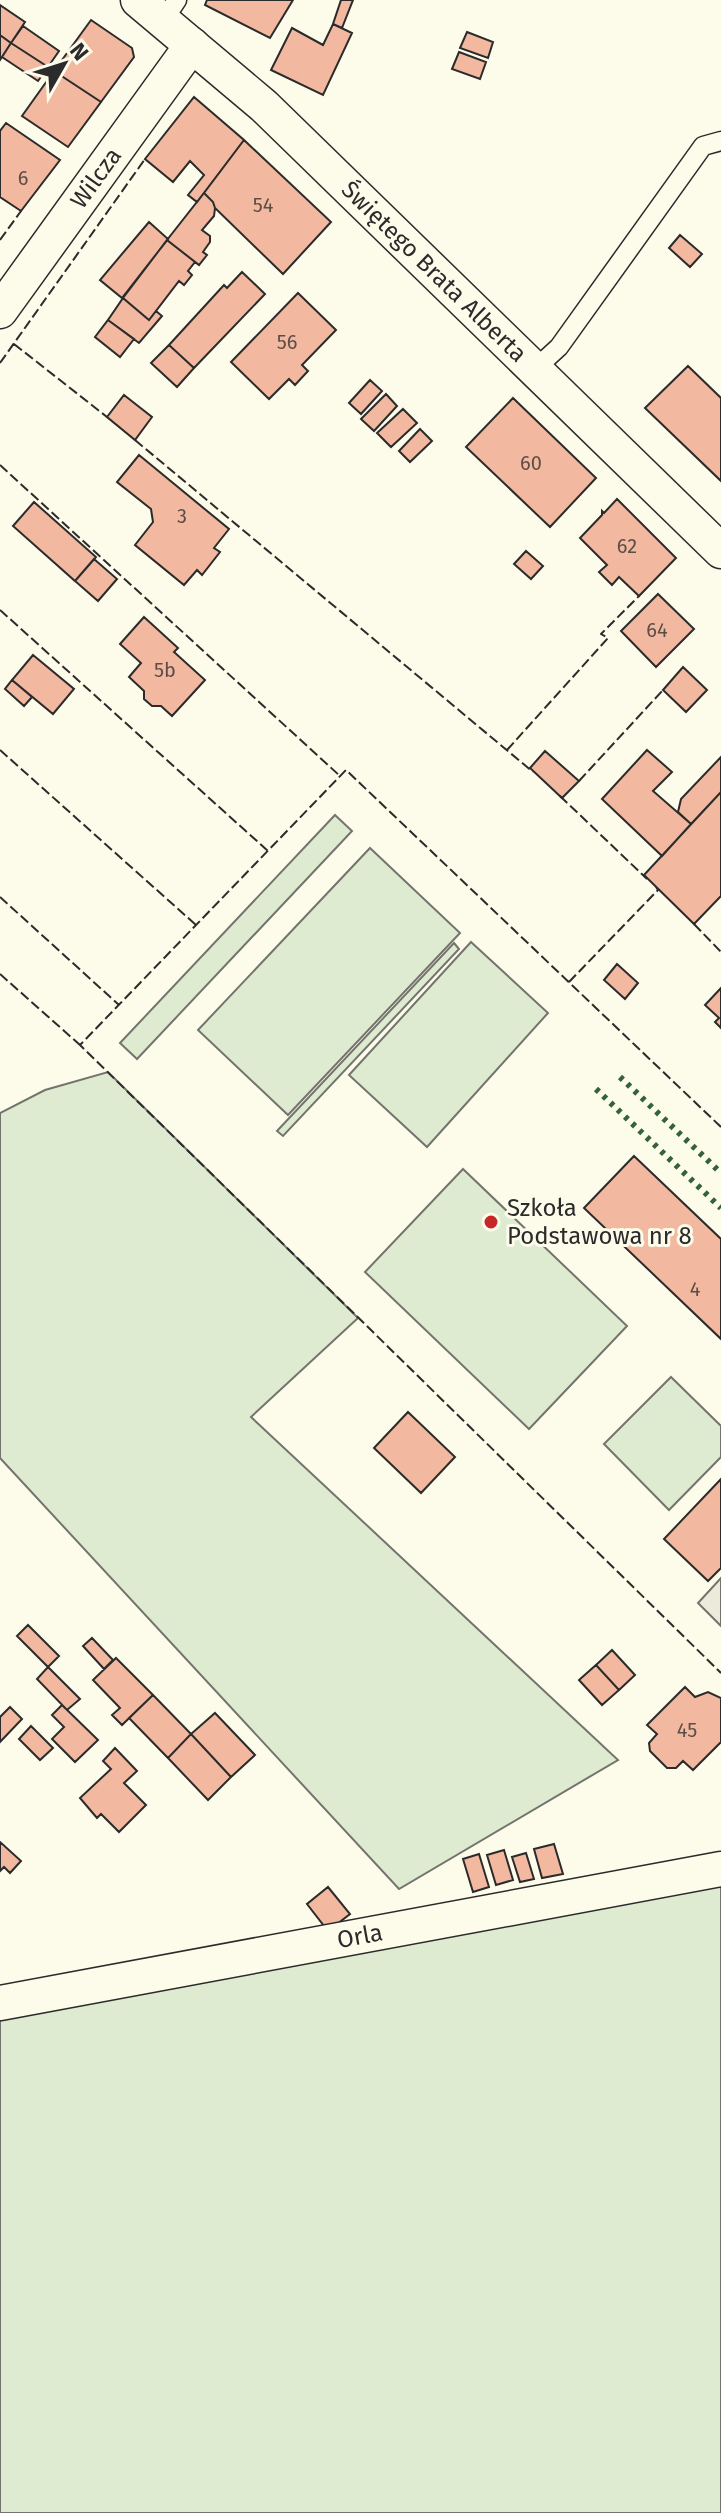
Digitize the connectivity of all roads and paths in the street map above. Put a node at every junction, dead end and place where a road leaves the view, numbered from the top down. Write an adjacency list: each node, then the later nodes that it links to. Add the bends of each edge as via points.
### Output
1 (159, 7): 2 (street, Świętego Brata Alberta)
2 (192, 45): 4 (street, Wilcza); 5 (street, Świętego Brata Alberta, via 264,106)
3 (721, 141): 5 (lane, via 703,146 559,347)
4 (0, 311)
5 (534, 370): 6 (street, Świętego Brata Alberta)
6 (721, 551)
7 (721, 1869): 8 (street, Orla)
8 (0, 2003)

